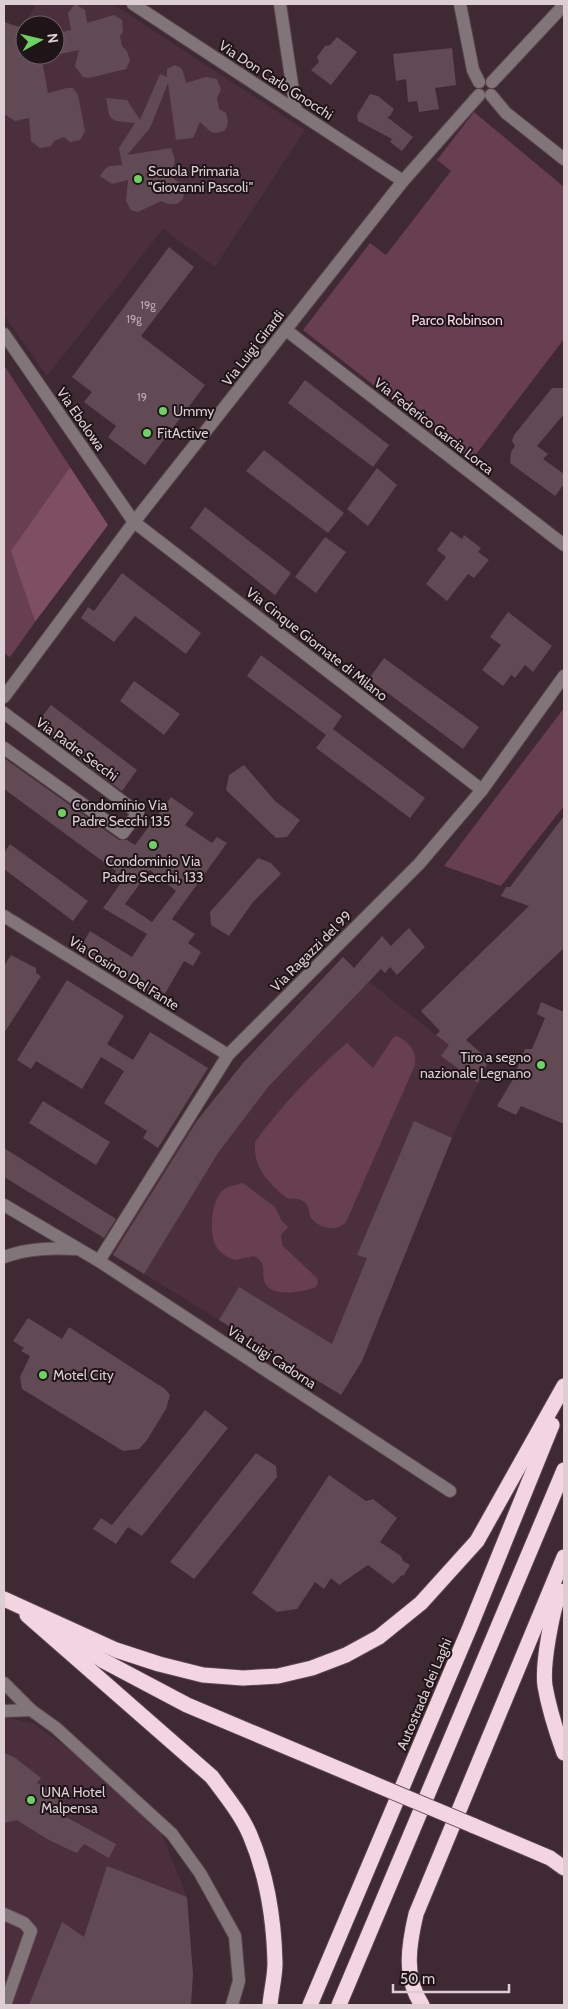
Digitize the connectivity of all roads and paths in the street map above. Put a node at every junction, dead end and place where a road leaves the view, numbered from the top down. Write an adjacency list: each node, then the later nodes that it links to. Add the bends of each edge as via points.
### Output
1 (133, 4): 6 (street, Via Don Carlo Gnocchi)
2 (280, 4): 6 (street)
3 (460, 4): 5 (street, via 473,70)
4 (564, 5): 5 (street, Via Luigi Girardi)
5 (485, 88): 7 (street, via 506,113); 8 (street, Via Luigi Girardi)
6 (296, 111): 8 (street, Via Don Carlo Gnocchi)
7 (564, 159)
8 (404, 180): 9 (street, Via Luigi Girardi)
9 (286, 330): 11 (street, Via Luigi Girardi); 12 (street, Via Federico Garcia Lorca)
10 (4, 334): 11 (street, Via Ebolowa)
11 (134, 522): 14 (street, Via Luigi Girardi); 17 (street, Via Cinque Giornate di Milano)
12 (564, 544)
13 (564, 676): 17 (street, Via Ragazzi del 99)
14 (4, 697)
15 (4, 713): 16 (street, Via Padre Secchi, via 138,813 123,833)
16 (4, 748)
17 (482, 790): 19 (street, Via Ragazzi del 99, via 419,864)
18 (4, 916): 19 (street, Via Cosimo Del Fante)
19 (228, 1055): 23 (street, Via Ragazzi del 99)
20 (4, 1205): 21 (street, Via Luigi Cadorna)
21 (78, 1249): 22 (street, via 43,1248 20,1251); 23 (street, Via Luigi Cadorna)
22 (4, 1258)
23 (99, 1262): 27 (street, Via Luigi Cadorna)
24 (564, 1386): 30 (highway, via 478,1541 421,1603 379,1637 346,1655 278,1676 203,1675 116,1650)
25 (564, 1394): 40 (highway, Autostrada dei Laghi, via 470,1627)
26 (564, 1470): 41 (highway)
27 (450, 1491)
28 (564, 1557): 42 (highway, via 416,1914 409,1941 409,1968 417,1999)
29 (564, 1581): 34 (highway, via 555,1604 545,1684)
30 (9, 1601): 35 (highway, bridge, via 102,1660 187,1705 550,1858); 39 (highway, via 212,1777 233,1805 261,1864 269,1901 275,1964)
31 (4, 1683): 32 (street)
32 (31, 1710): 33 (street); 38 (street, via 56,1728 172,1834 200,1873 235,1936 239,1981)
33 (4, 1711)
34 (564, 1753)
35 (564, 1868)
36 (4, 1914): 37 (street, via 24,1923 31,1931)
37 (5, 2005)
38 (232, 2005)
39 (270, 2005)
40 (310, 2005)
41 (339, 2005)
42 (422, 2005)

